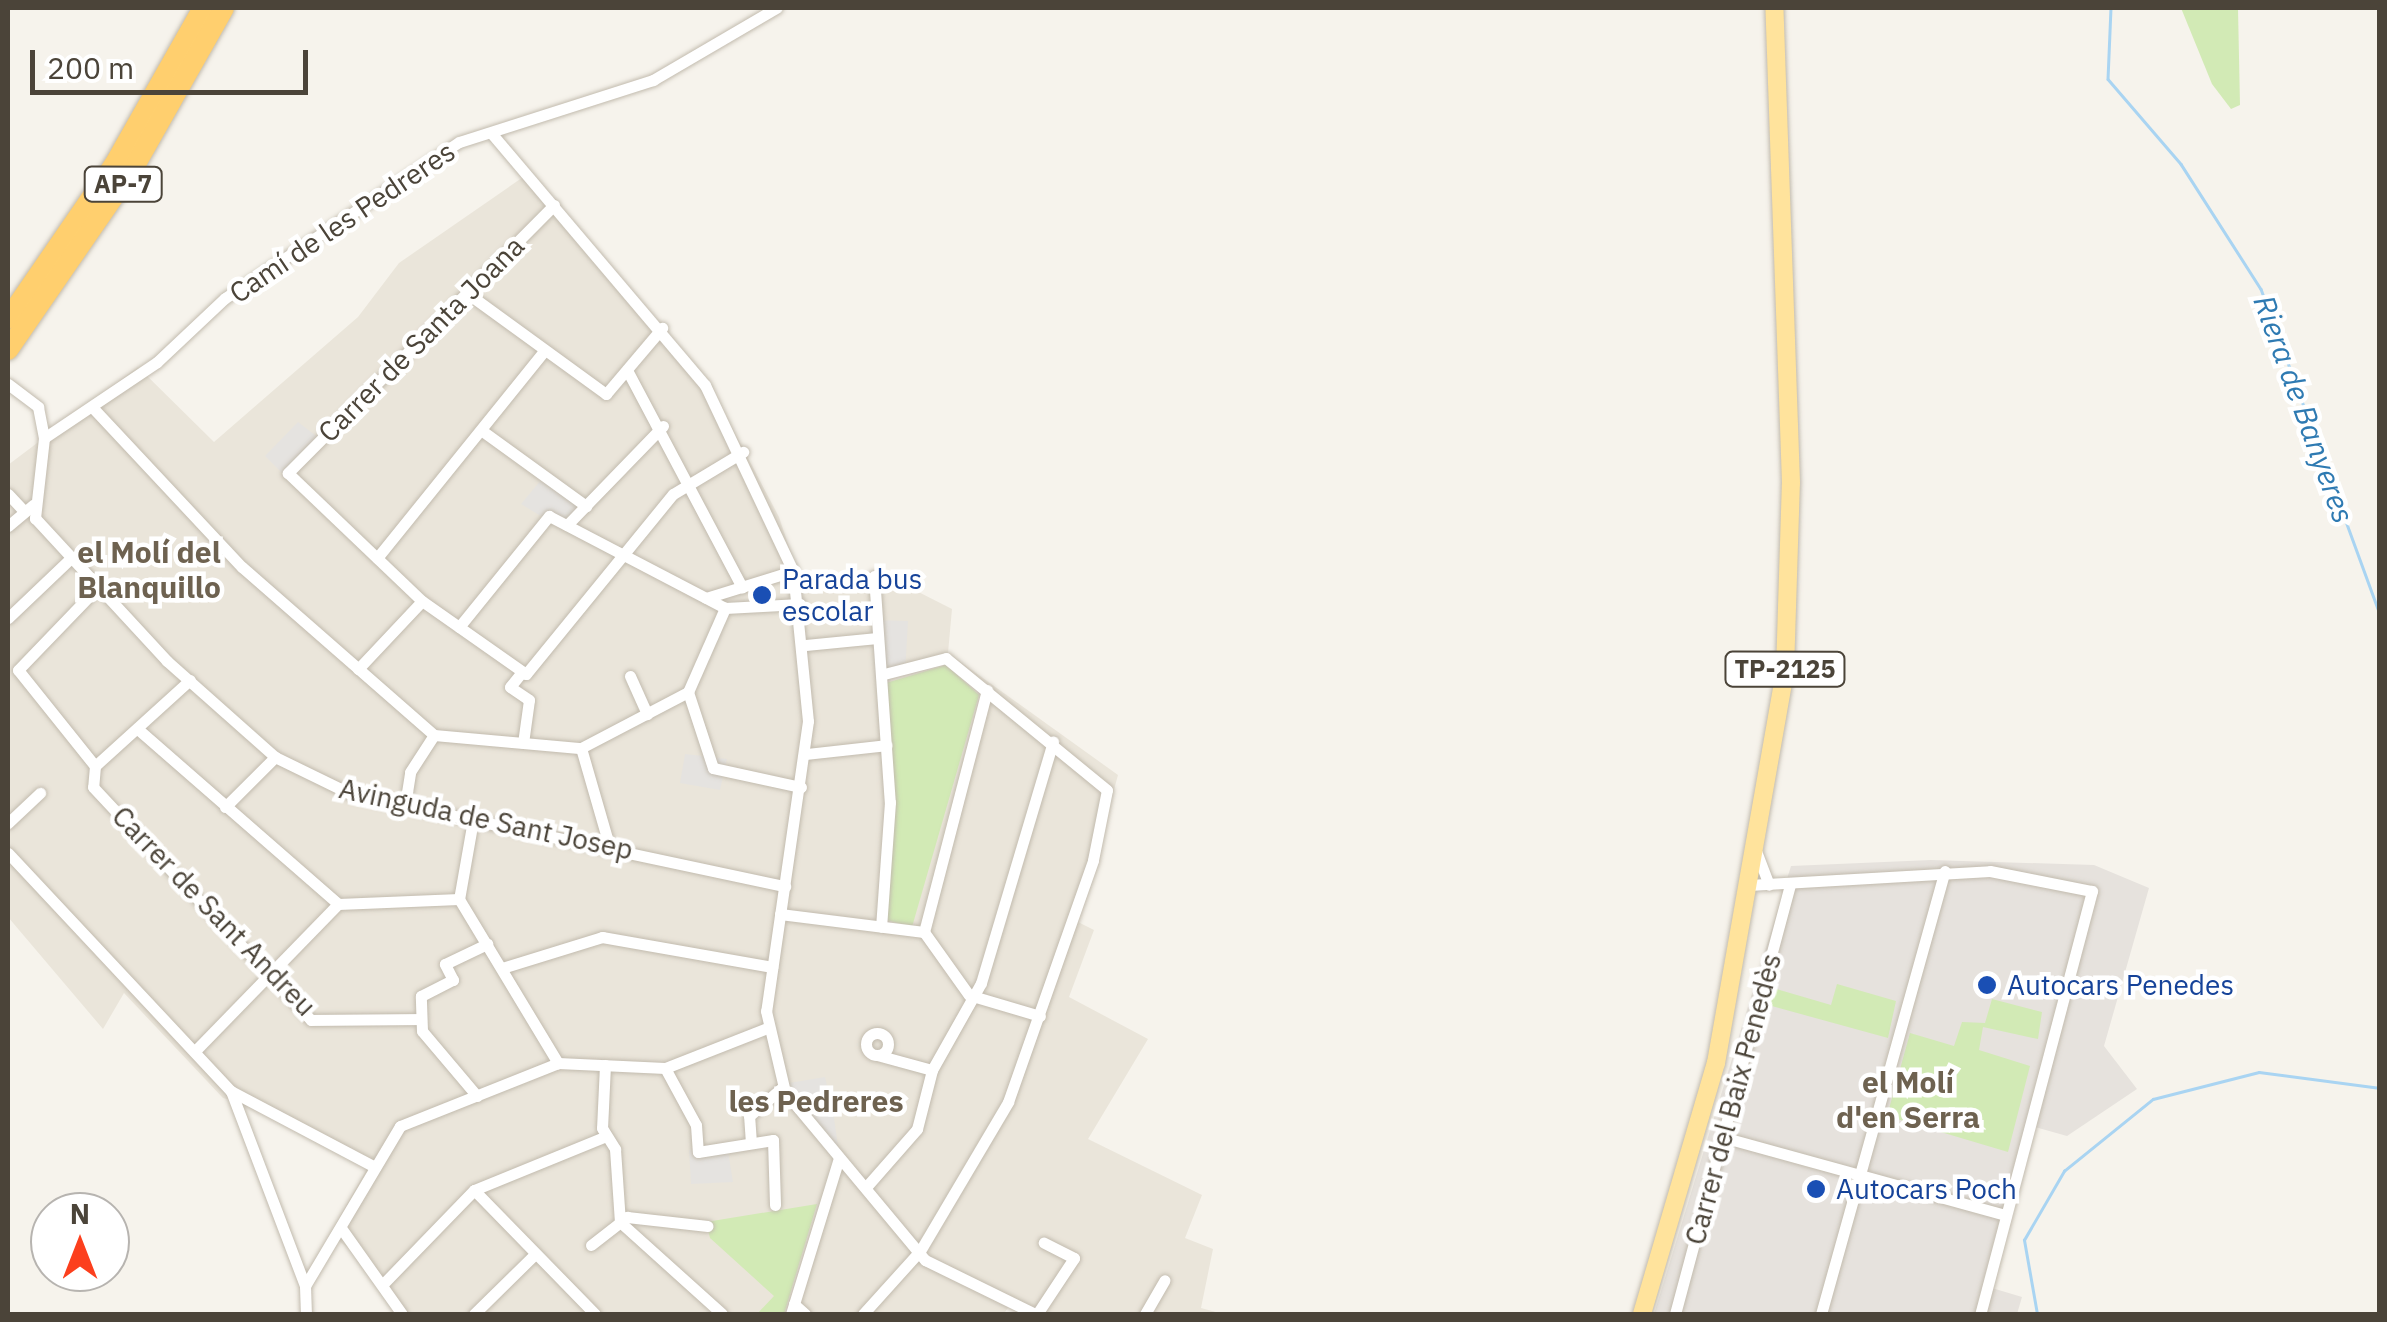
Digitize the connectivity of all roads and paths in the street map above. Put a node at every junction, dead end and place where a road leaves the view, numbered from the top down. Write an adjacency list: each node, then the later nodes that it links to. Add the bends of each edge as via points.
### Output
1 (203, 8): 8 (highway, AP-7, via 114,165)
2 (224, 8): 10 (highway, AP-7, via 133,169)
3 (776, 8): 5 (street, Camí de les Pedreres, via 653,80)
4 (1774, 8): 64 (main road, TP-2125, via 1791,548 1785,671)
5 (492, 134): 6 (street); 14 (street, Camí de les Pedreres, via 458,142 268,267)
6 (554, 205): 7 (street, Carrer de Santa Joana); 9 (street)
7 (468, 294): 11 (street); 26 (street, Carrer de Santa Joana, via 288,472)
8 (8, 319)
9 (662, 328): 12 (street); 18 (street)
10 (8, 350)
11 (545, 350): 12 (street, via 606,394); 16 (street)
12 (627, 370): 15 (street)
13 (8, 384): 17 (street, via 38,408)
14 (93, 408): 17 (street, Camí de les Pedreres); 40 (street, via 242,567)
15 (663, 426): 19 (street); 21 (street)
16 (482, 430): 21 (street); 26 (street)
17 (44, 438): 22 (street)
18 (743, 452): 19 (street); 28 (street)
19 (690, 479): 25 (street); 30 (street)
20 (8, 494): 22 (street, Avinguda de Sant Josep)
21 (586, 506): 24 (street)
22 (29, 508): 23 (street); 27 (street, Avinguda de Sant Josep)
23 (8, 526)
24 (566, 526): 25 (street); 37 (street, via 549,516)
25 (619, 556): 32 (street); 41 (street)
26 (377, 558): 33 (street)
27 (70, 560): 31 (street, Avinguda de Sant Josep); 36 (street)
28 (793, 571): 30 (street); 34 (street)
29 (874, 576): 38 (street)
30 (742, 587): 32 (street)
31 (97, 588): 44 (street, Avinguda de Sant Josep); 56 (street, Carrer de Sant Andreu, via 18,670)
32 (705, 598): 35 (street)
33 (422, 601): 37 (street); 40 (street)
34 (800, 604): 35 (street); 39 (street)
35 (725, 608): 46 (street)
36 (8, 618)
37 (459, 627): 41 (street)
38 (877, 638): 39 (street); 42 (street)
39 (806, 645): 54 (street)
40 (358, 669): 49 (street)
41 (524, 673): 51 (street, via 510,686 529,700)
42 (884, 674): 45 (street, via 946,658); 52 (street)
43 (630, 676): 47 (street)
44 (190, 680): 48 (street); 55 (street, Avinguda de Sant Josep)
45 (987, 690): 50 (street); 76 (street)
46 (688, 692): 47 (street); 57 (street, via 713,768)
47 (647, 714): 53 (street)
48 (140, 731): 56 (street); 60 (street)
49 (434, 735): 51 (street); 59 (street, via 410,772)
50 (1052, 741): 81 (street); 82 (street, via 1107,790)
51 (524, 743): 53 (street)
52 (887, 745): 54 (street); 75 (street)
53 (581, 748): 63 (street)
54 (806, 754): 57 (street)
55 (275, 756): 59 (street, Avinguda de Sant Josep, via 351,794); 60 (street)
56 (95, 766): 80 (street, Carrer de Sant Andreu, via 94,788)
57 (801, 787): 70 (street)
58 (40, 793): 62 (street)
59 (404, 805): 61 (street, Avinguda de Sant Josep)
60 (225, 808): 72 (street)
61 (474, 820): 63 (street, Avinguda de Sant Josep); 71 (street)
62 (8, 823)
63 (609, 845): 70 (street, Avinguda de Sant Josep)
64 (1755, 848): 67 (street); 69 (main road, TP-2125)
65 (8, 853): 85 (street)
66 (1945, 871): 68 (street); 99 (street); 103 (street, via 2083,882 2092,891)
67 (1771, 884): 68 (street); 69 (street); 73 (street)
68 (1790, 884): 95 (street, Carrer del Baix Penedès)
69 (1748, 885): 73 (main road, TP-2125)
70 (786, 886): 74 (street)
71 (458, 899): 72 (street); 77 (street)
72 (338, 904): 80 (street)
73 (1745, 906): 126 (main road, TP-2125, via 1716,1063)
74 (780, 914): 75 (street); 78 (street)
75 (880, 927): 76 (street)
76 (924, 932): 81 (street)
77 (487, 944): 79 (street); 83 (street, via 444,964 453,980 421,996)
78 (772, 967): 79 (street, via 602,936); 84 (street)
79 (502, 968): 87 (street)
80 (272, 976): 83 (street, Carrer de Sant Andreu, via 310,1020); 85 (street)
81 (970, 994): 82 (street); 90 (street)
82 (1040, 1016): 109 (street, via 995,1128)
83 (421, 1018): 93 (street)
84 (767, 1028): 89 (street); 91 (street)
85 (195, 1051): 92 (street)
86 (882, 1056): 90 (street)
87 (558, 1064): 88 (street); 93 (street)
88 (606, 1065): 89 (street); 94 (street)
89 (664, 1068): 96 (street, via 696,1125 698,1152)
90 (932, 1070): 100 (street, via 918,1129)
91 (783, 1087): 96 (street, via 748,1116); 97 (street)
92 (231, 1091): 98 (street); 113 (street)
93 (477, 1096): 98 (street, via 400,1126)
94 (606, 1136): 101 (street); 104 (street, via 616,1149)
95 (1722, 1137): 99 (street); 127 (street, Carrer del Baix Penedès)
96 (751, 1143): 102 (street, via 773,1140)
97 (838, 1158): 100 (street); 115 (street)
98 (376, 1167): 106 (street)
99 (1864, 1172): 103 (street); 128 (street)
100 (867, 1186): 109 (street)
101 (474, 1190): 110 (street); 112 (street)
102 (775, 1205)
103 (2005, 1215): 129 (street)
104 (620, 1222): 105 (street, via 660,1214); 108 (street); 121 (street)
105 (706, 1226)
106 (341, 1228): 112 (street); 113 (street)
107 (1044, 1244): 124 (street, via 1074,1258)
108 (591, 1246)
109 (920, 1251): 123 (street); 124 (street, via 936,1268)
110 (534, 1255): 114 (street); 120 (street)
111 (1165, 1280): 125 (street)
112 (383, 1284): 117 (street)
113 (304, 1286): 116 (street)
114 (487, 1302): 118 (street); 119 (street)
115 (793, 1309): 122 (street)
116 (306, 1314)
117 (402, 1314)
118 (474, 1314)
119 (499, 1314)
120 (595, 1314)
121 (722, 1314)
122 (805, 1314)
123 (863, 1314)
124 (1036, 1314)
125 (1145, 1314)
126 (1642, 1314)
127 (1675, 1314)
128 (1820, 1314)
129 (1980, 1314)

